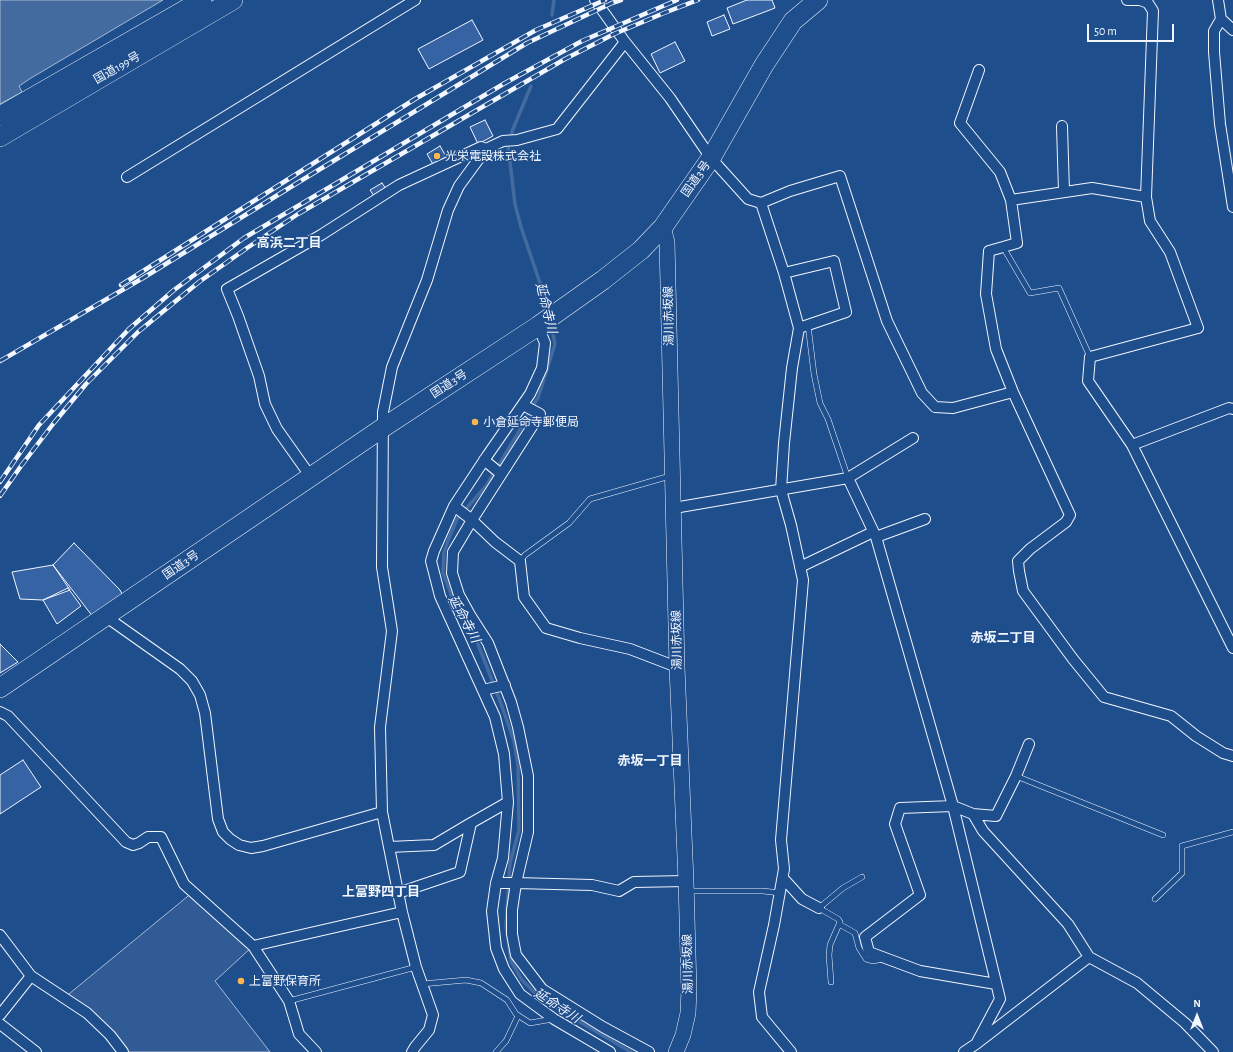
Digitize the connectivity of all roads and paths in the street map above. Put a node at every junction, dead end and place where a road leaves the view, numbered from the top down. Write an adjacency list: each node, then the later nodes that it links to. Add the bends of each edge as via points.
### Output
1 (202, 0): 12 (highway, 国道199号)
2 (233, 0): 14 (highway, 国道199号)
3 (415, 0): 17 (street)
4 (595, 0): 10 (street)
5 (818, 0): 16 (highway, 国道3号, via 793,21 764,65)
6 (1127, 0): 19 (street, via 1148,3 1153,11)
7 (1218, 0): 8 (street)
8 (1221, 19): 9 (street); 22 (street, via 1214,31 1214,52 1220,124)
9 (1233, 30)
10 (625, 42): 15 (street, via 557,129 517,140 503,141); 16 (street, via 670,98)
11 (980, 70): 20 (street, via 960,123 1000,172)
12 (0, 116)
13 (1062, 126): 18 (street)
14 (0, 137)
15 (486, 149): 32 (street, via 459,186 448,210 427,280 392,367 383,412); 38 (street, via 481,147 399,185 321,235 227,289 258,376 265,404 277,429)
16 (711, 158): 21 (street, via 748,199); 23 (highway, 国道3号)
17 (127, 177)
18 (1064, 192): 19 (street, via 1092,188); 20 (street)
19 (1146, 197): 28 (street, via 1150,221 1170,252 1198,328)
20 (1011, 200): 24 (street, via 1017,243)
21 (761, 203): 25 (street); 29 (street, via 840,176 887,320 922,393 935,407 953,408)
22 (1233, 207)
23 (662, 227): 26 (highway, 国道3号, via 641,250); 37 (main road, 湯川赤坂線, via 667,242)
24 (1003, 247): 28 (lane, via 1030,293 1059,288); 29 (street, via 989,251 986,294 996,349)
25 (784, 272): 27 (street); 27 (street, via 834,261 846,312)
26 (541, 324): 30 (street, via 545,343 542,368); 32 (highway, 国道3号)
27 (804, 326): 39 (lane, via 820,403); 40 (street, via 792,368)
28 (1090, 356): 34 (street, via 1088,380)
29 (1013, 392): 56 (street, via 1070,514 1066,522 1018,561 1023,591 1104,697 1171,716 1196,736 1223,753)
30 (523, 405): 35 (street); 36 (street, via 540,414)
31 (1233, 409): 34 (street, via 1229,408)
32 (384, 427): 38 (highway, 国道3号); 60 (street, via 382,567 392,631 380,727)
33 (913, 438): 39 (street)
34 (1132, 445): 49 (street)
35 (484, 460): 36 (street); 41 (street)
36 (501, 474): 44 (street)
37 (673, 475): 42 (main road, 湯川赤坂線); 46 (lane, via 590,499 569,523)
38 (311, 477): 48 (highway, 国道3号)
39 (848, 478): 40 (street); 45 (street)
40 (781, 490): 42 (street); 47 (street)
41 (454, 506): 44 (street); 53 (street, via 431,561 440,596)
42 (674, 508): 50 (main road, 湯川赤坂線)
43 (925, 519): 45 (street)
44 (472, 520): 46 (street); 51 (street, via 453,552 452,573 459,595 488,642)
45 (875, 534): 47 (street); 59 (street)
46 (520, 561): 50 (street, via 524,597 546,628 630,649)
47 (800, 567): 67 (street, via 803,580 781,840)
48 (105, 616): 52 (highway, 国道3号); 60 (street, via 180,669 192,681 200,695 205,713 218,819 223,832 230,839 251,848 263,846)
49 (1233, 648)
50 (677, 667): 70 (main road, 湯川赤坂線)
51 (505, 685): 53 (street); 69 (street, via 528,776 528,832)
52 (0, 688)
53 (483, 690): 58 (street, via 495,717 504,754)
54 (0, 712): 78 (street, via 8,716 126,842 133,845 148,837 161,838 184,884)
55 (1029, 744): 57 (street)
56 (1233, 756)
57 (1016, 776): 61 (street, via 996,816); 64 (lane)
58 (508, 802): 62 (street); 68 (street, via 503,858)
59 (953, 806): 61 (street); 80 (street, via 900,808 895,824 920,895 865,937 868,952); 85 (street)
60 (382, 812): 65 (street)
61 (973, 814): 79 (street, via 983,831 1068,924)
62 (471, 823): 65 (street, via 434,845); 71 (street, via 460,872)
63 (1233, 832): 73 (lane, via 1182,846 1182,872)
64 (1163, 835)
65 (389, 847): 71 (street)
66 (862, 877): 74 (lane, via 843,888)
67 (783, 878): 72 (street); 74 (street, via 802,899)
68 (496, 883): 69 (street); 89 (street, via 492,911 493,930 504,969 520,994)
69 (516, 883): 70 (street, via 592,884 619,891 634,882); 98 (street, via 512,910 512,934 516,955 542,989)
70 (686, 886): 72 (lane); 99 (main road, 湯川赤坂線, via 688,1012)
71 (398, 893): 75 (street)
72 (780, 893): 100 (street, via 759,992 762,1017)
73 (1156, 899)
74 (819, 908): 76 (lane, via 838,919)
75 (402, 912): 78 (street); 81 (street)
76 (839, 924): 80 (lane, via 855,933 859,948 866,959 873,961); 83 (lane, via 830,945)
77 (0, 935): 82 (street)
78 (253, 946): 86 (street)
79 (1089, 957): 91 (street); 102 (street, via 1137,984 1185,1023)
80 (884, 958): 85 (street, via 920,971)
81 (416, 967): 84 (street); 86 (lane)
82 (31, 976): 87 (street); 93 (street, via 87,1014 110,1035)
83 (831, 982)
84 (421, 984): 88 (lane, via 466,980 481,983 507,1000); 95 (street, via 433,1015 429,1030)
85 (996, 984): 91 (street, via 1000,999)
86 (289, 1001): 94 (street, via 299,1034)
87 (0, 1015)
88 (518, 1016): 89 (lane, via 530,1023); 96 (lane, via 506,1041)
89 (554, 1019): 97 (street)
90 (0, 1024): 92 (street)
91 (976, 1044): 101 (street)
92 (36, 1052)
93 (123, 1052)
94 (316, 1052)
95 (412, 1052)
96 (496, 1052)
97 (610, 1052)
98 (649, 1052)
99 (676, 1052)
100 (791, 1052)
101 (964, 1052)
102 (1213, 1052)

